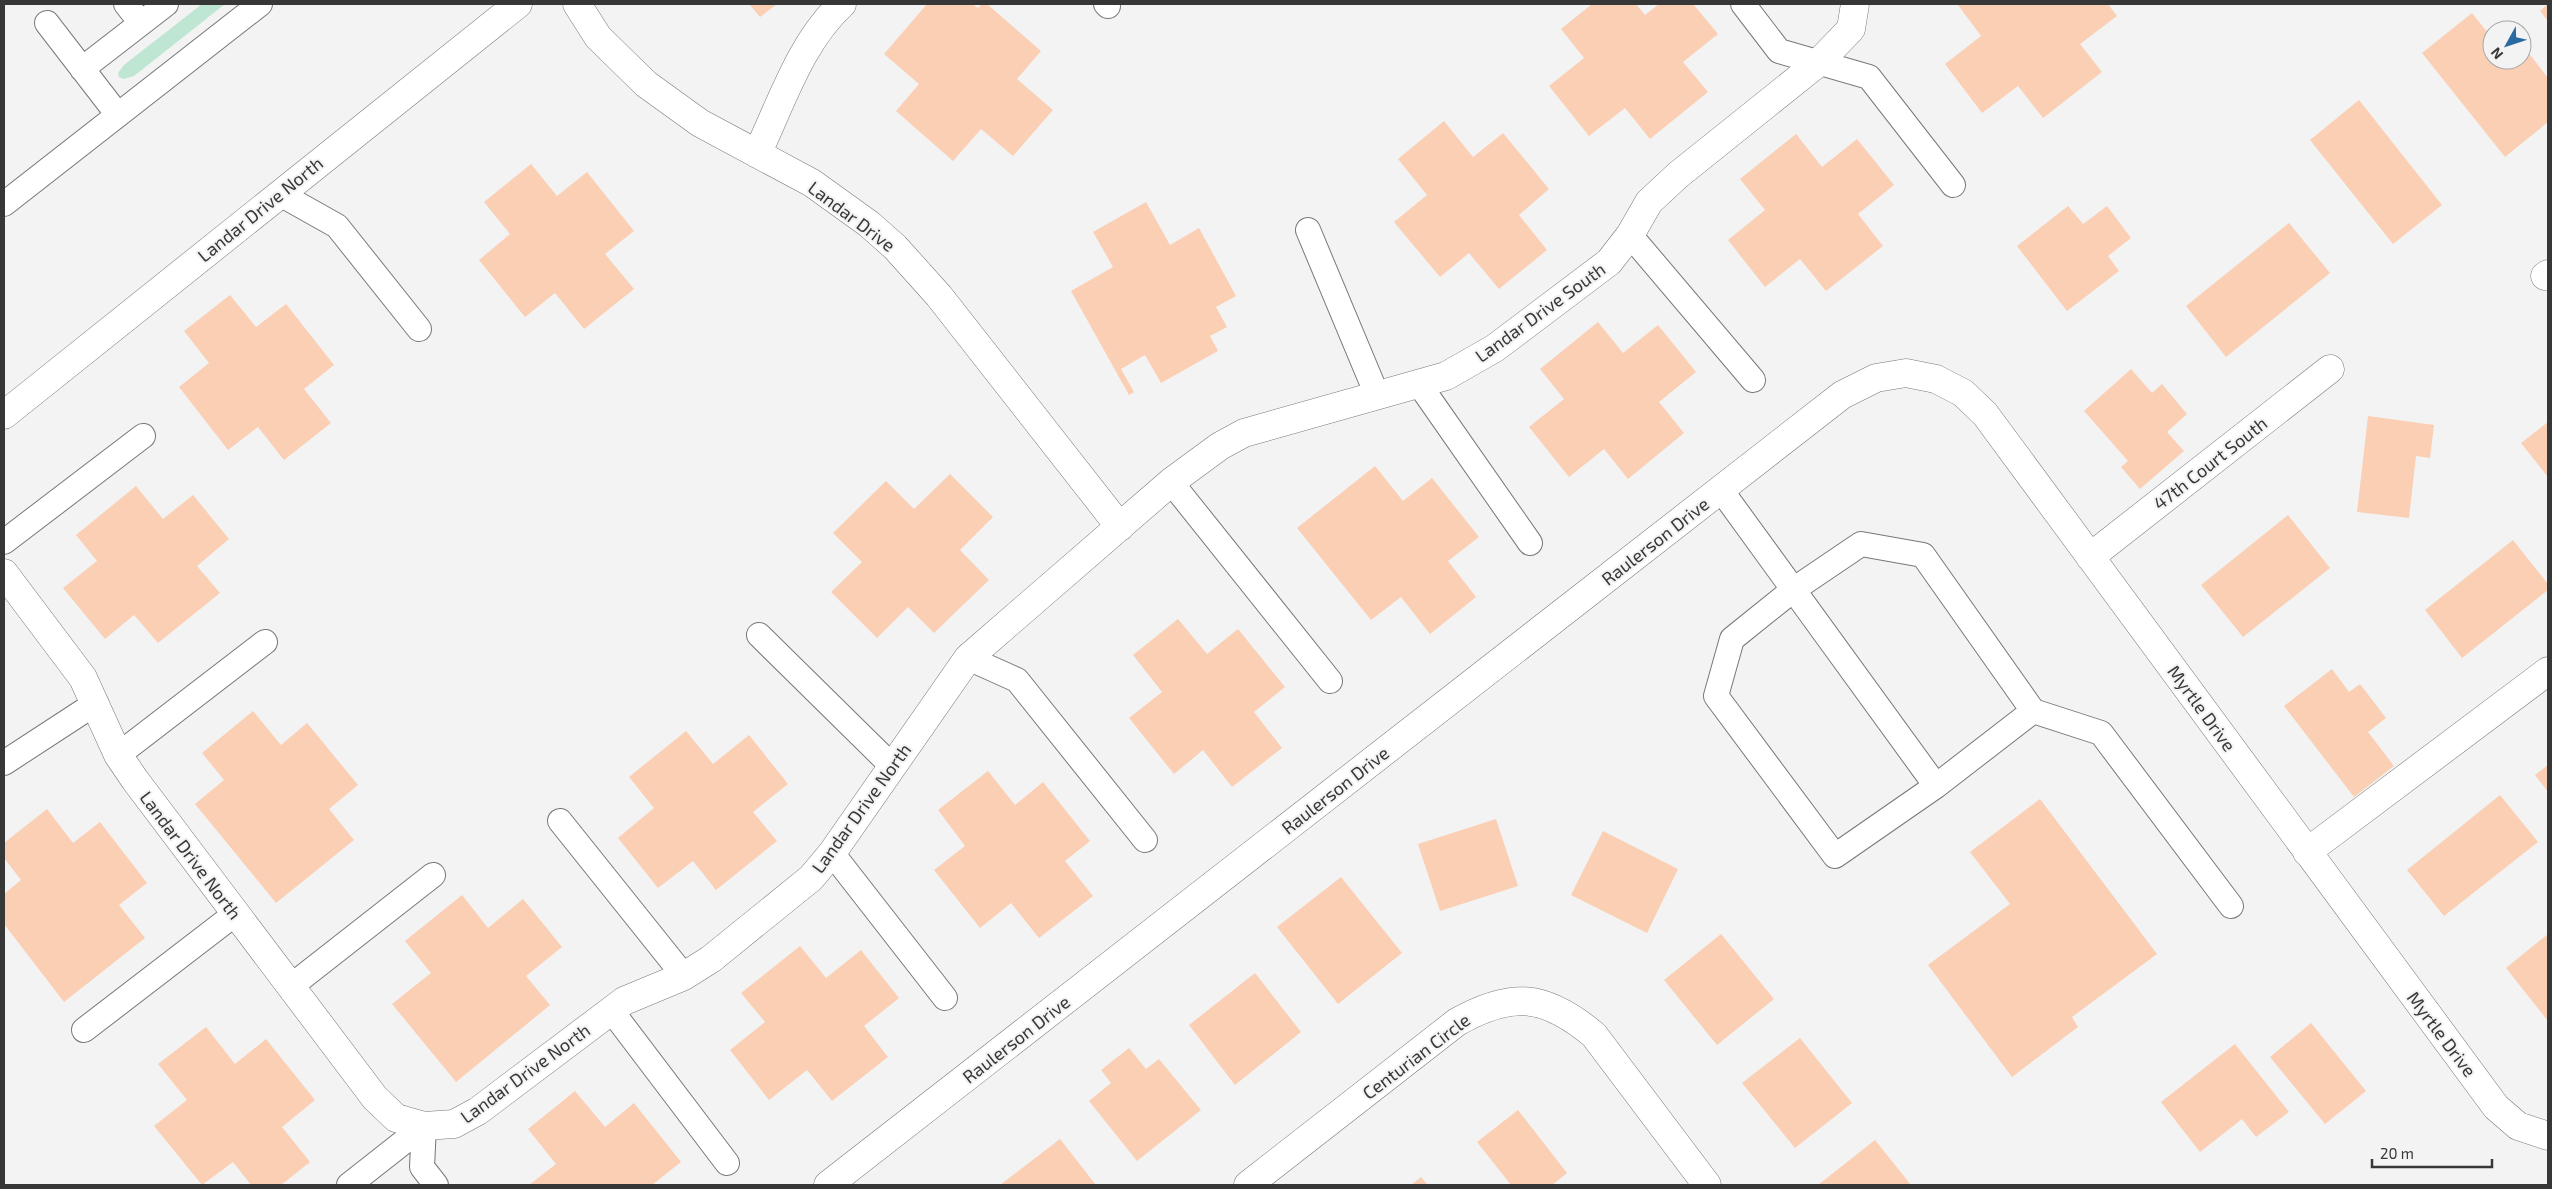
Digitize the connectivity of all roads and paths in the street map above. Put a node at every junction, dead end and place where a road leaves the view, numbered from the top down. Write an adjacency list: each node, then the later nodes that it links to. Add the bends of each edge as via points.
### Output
1 (126, 4): 9 (lane)
2 (166, 4): 9 (lane)
3 (260, 4): 13 (lane)
4 (518, 4): 16 (street, Landar Drive North)
5 (577, 4): 14 (street, Landar Drive, via 598,37 646,84 700,124)
6 (842, 4): 14 (street, via 811,40)
7 (1743, 4): 11 (lane, via 1779,51)
8 (1854, 4): 11 (street, Landar Drive South, via 1851,29)
9 (141, 23): 12 (lane)
10 (47, 24): 12 (lane)
11 (1820, 62): 15 (lane, via 1869,77); 19 (street, Landar Drive South, via 1678,175 1649,202)
12 (82, 69): 13 (lane)
13 (118, 115): 17 (lane)
14 (757, 154): 30 (street, Landar Drive, via 812,183 895,247 939,296)
15 (1953, 185)
16 (280, 194): 20 (lane, via 337,226); 26 (street, Landar Drive North)
17 (4, 204)
18 (1308, 230): 24 (lane)
19 (1630, 235): 22 (lane); 23 (street, Landar Drive South, via 1609,262 1495,348 1446,376)
20 (419, 330)
21 (2330, 369): 33 (street, 47th Court South)
22 (1753, 380)
23 (1419, 384): 24 (street, Landar Drive South); 32 (lane)
24 (1377, 395): 28 (street, Landar Drive South, via 1244,433 1220,446)
25 (1842, 395): 29 (street, Raulerson Drive); 33 (street, Myrtle Drive, via 1876,378 1906,374 1936,379 1963,393 1985,414)
26 (4, 415)
27 (142, 436): 31 (lane)
28 (1172, 482): 30 (street, Landar Drive South); 40 (lane)
29 (1721, 490): 35 (lane); 64 (street, Raulerson Drive)
30 (1120, 527): 38 (street, Landar Drive North)
31 (4, 542)
32 (1530, 543)
33 (2090, 557): 50 (street, Myrtle Drive)
34 (4, 573): 41 (street, Landar Drive North, via 83,678)
35 (1793, 590): 42 (lane, via 1861,544 1923,555); 46 (lane); 46 (lane, via 1732,639 1716,696 1835,856)
36 (760, 635): 45 (lane)
37 (264, 642): 43 (lane)
38 (968, 658): 45 (street, Landar Drive North); 48 (lane, via 1017,680)
39 (2548, 671): 50 (street)
40 (1330, 681)
41 (96, 703): 43 (street, Landar Drive North); 44 (lane)
42 (2033, 711): 46 (lane); 52 (lane, via 2101,733)
43 (118, 755): 53 (street, Landar Drive North)
44 (4, 764)
45 (892, 766): 49 (street, Landar Drive North)
46 (1936, 786)
47 (560, 821): 54 (lane)
48 (1145, 840)
49 (832, 852): 54 (street, Landar Drive North, via 811,878 711,959); 56 (lane)
50 (2307, 852): 60 (street, Myrtle Drive, via 2496,1107 2518,1126)
51 (432, 875): 55 (lane)
52 (2231, 906)
53 (235, 914): 55 (street, Landar Drive North); 58 (lane)
54 (684, 976): 57 (street, Landar Drive North, via 624,1001)
55 (290, 986): 59 (street, Landar Drive North, via 375,1098 396,1118)
56 (945, 998)
57 (611, 1010): 59 (street, Landar Drive North, via 478,1111 454,1124); 61 (lane)
58 (84, 1030)
59 (424, 1126): 62 (lane); 63 (lane, via 422,1167)
60 (2548, 1136)
61 (727, 1163)
62 (349, 1185)
63 (436, 1185)
64 (828, 1185)
65 (1248, 1185): 66 (street, Centurian Circle, via 1457,1022 1482,1008 1512,1001 1543,1003 1571,1015 1594,1034)
66 (1707, 1185)

